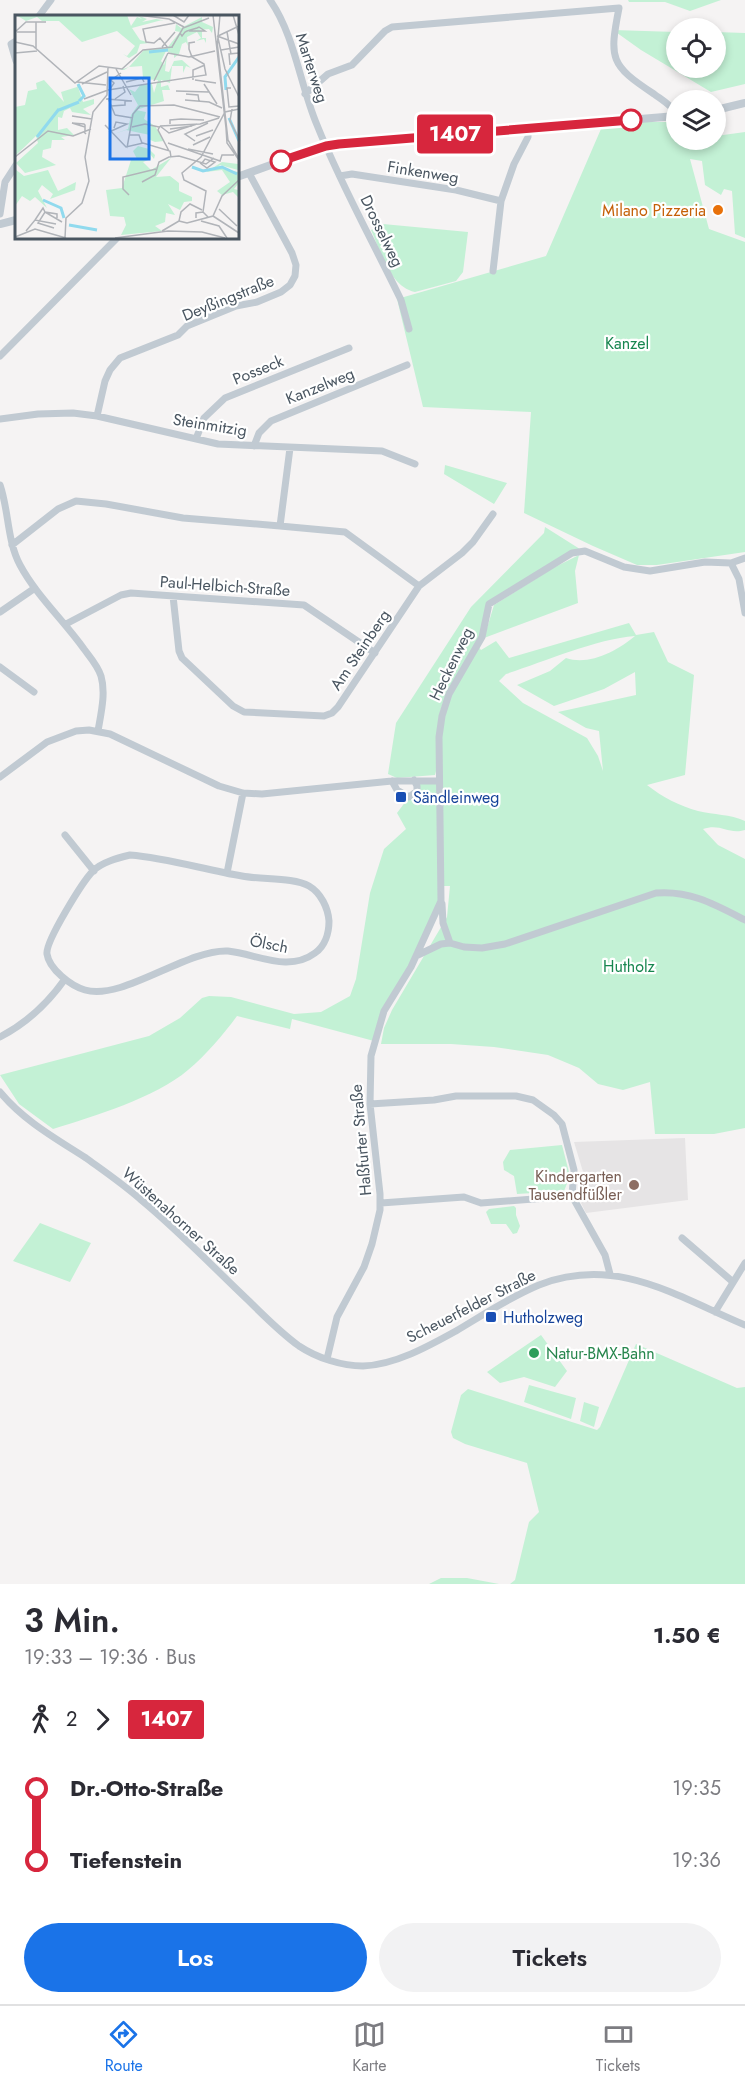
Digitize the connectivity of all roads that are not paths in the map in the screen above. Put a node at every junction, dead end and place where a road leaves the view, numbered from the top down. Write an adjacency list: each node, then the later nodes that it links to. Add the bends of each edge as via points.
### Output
1 (51, 0): 3 (street)
2 (270, 0): 6 (street, Marterweg, via 289,41)
3 (40, 15)
4 (15, 42): 5 (street, via 11,44)
5 (15, 58)
6 (305, 94): 8 (street, via 328,74 352,65 392,27 619,8 613,49 616,62); 12 (street, Marterweg)
7 (745, 103): 9 (street)
8 (666, 104)
9 (726, 108)
10 (666, 115): 11 (street)
11 (528, 129): 12 (street); 17 (street)
12 (326, 146): 14 (street); 15 (street, Drosselweg)
13 (15, 167): 18 (street, via 5,182)
14 (249, 173): 16 (street); 27 (street, Deyßingstraße, via 292,253 296,266 290,285 120,358 105,381)
15 (340, 176): 17 (street, Finkenweg, via 352,174 456,190); 23 (street, Drosselweg, via 400,300)
16 (238, 177)
17 (501, 201): 22 (street)
18 (0, 214)
19 (15, 220): 20 (street)
20 (0, 225)
21 (117, 238): 25 (street)
22 (493, 271)
23 (409, 329)
24 (349, 348): 29 (street, Posseck, via 225,399 204,418)
25 (0, 356)
26 (407, 365): 30 (street, Kanzelweg, via 271,421 259,433)
27 (97, 416): 28 (street, Steinmitzig, via 60,412); 29 (street, Steinmitzig)
28 (0, 419)
29 (196, 439): 30 (street, Steinmitzig)
30 (254, 446): 31 (street, Steinmitzig)
31 (290, 448): 32 (street, Steinmitzig, via 382,451); 35 (street)
32 (415, 464)
33 (0, 485): 36 (street)
34 (493, 514): 39 (street, Am Steinberg, via 462,553)
35 (280, 526): 36 (street, via 183,518 76,501 58,508); 39 (street, via 345,532)
36 (12, 545): 40 (street)
37 (745, 558): 38 (street, Heckenweg)
38 (732, 563): 43 (street); 52 (street, Heckenweg, via 633,570 580,551 494,600 487,610 482,637 445,705 439,737)
39 (419, 586): 45 (street, Am Steinberg)
40 (35, 588): 42 (street); 44 (street)
41 (173, 596): 44 (street, Paul-Helbich-Straße, via 121,595); 45 (street, Paul-Helbich-Straße, via 304,605); 45 (street, Am Steinberg, via 182,658 244,712 324,716 332,713)
42 (0, 612)
43 (745, 613)
44 (66, 624): 48 (street, via 101,675 103,694)
45 (375, 653)
46 (0, 667): 47 (street)
47 (34, 692)
48 (98, 730): 49 (street, via 76,731 53,739); 53 (street, via 219,786)
49 (0, 777)
50 (414, 780): 51 (street); 51 (street, via 417,791 409,797 399,792); 52 (street)
51 (392, 781): 53 (street)
52 (439, 781): 57 (street, Heckenweg)
53 (243, 793): 56 (street)
54 (65, 835): 55 (street)
55 (94, 871): 56 (street, Ölsch, via 130,855); 61 (street, Ölsch, via 74,897 47,949 47,957)
56 (227, 873): 61 (street, Ölsch, via 296,881 316,891 328,921 321,949 308,958 291,962 223,951 104,992 83,990)
57 (441, 901): 59 (street); 60 (street, Heckenweg)
58 (745, 920): 59 (street, via 709,901 670,892 656,893 505,944 482,948)
59 (450, 943): 60 (street)
60 (417, 956): 64 (street, Haßfurter Straße, via 384,1011 374,1041)
61 (65, 979): 62 (street, via 22,1024)
62 (0, 1037)
63 (0, 1092): 73 (street, Wüstenahorner Straße, via 35,1125 144,1202 291,1340)
64 (369, 1104): 65 (street, via 456,1096 516,1096 533,1100 562,1124 574,1170); 66 (street, Haßfurter Straße)
65 (572, 1196): 66 (street, via 481,1203 464,1197); 69 (street, via 605,1255)
66 (381, 1203): 73 (street, Haßfurter Straße, via 369,1254 337,1317)
67 (682, 1238): 70 (street)
68 (745, 1263): 70 (street)
69 (610, 1274): 71 (street, Scheuerfelder Straße, via 653,1285); 74 (street, Scheuerfelder Straße, via 556,1279 396,1359 364,1366)
70 (733, 1282): 71 (street)
71 (715, 1312): 72 (street, Scheuerfelder Straße)
72 (745, 1325)
73 (327, 1359): 74 (street, Wüstenahorner Straße)
74 (345, 1364)

